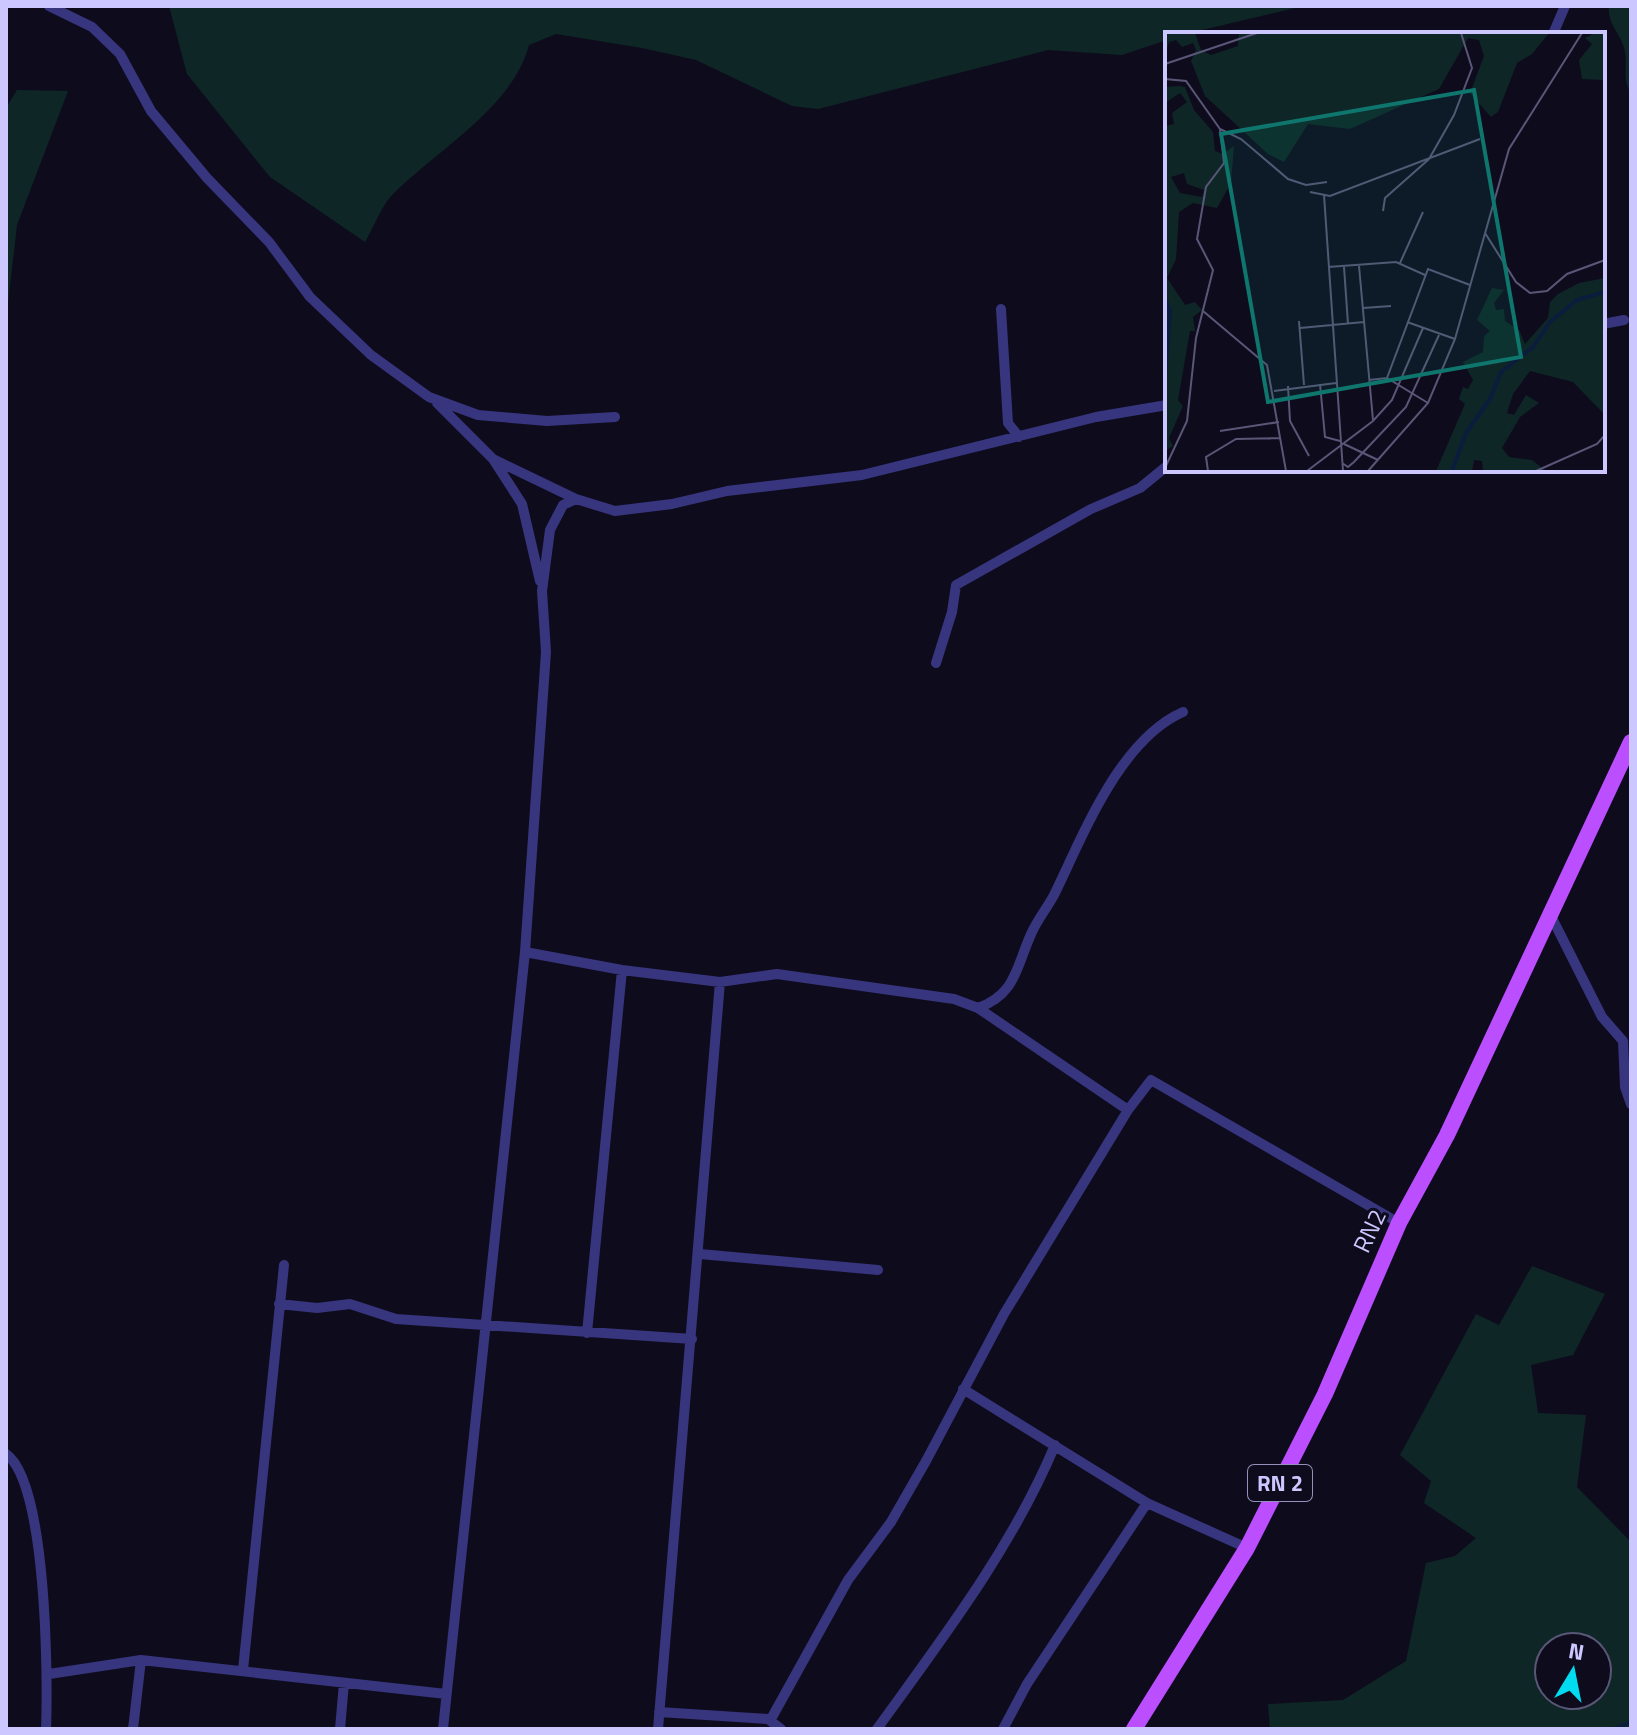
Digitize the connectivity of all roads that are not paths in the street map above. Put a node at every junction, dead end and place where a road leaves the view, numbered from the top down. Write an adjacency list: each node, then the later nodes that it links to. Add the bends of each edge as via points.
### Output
1 (49, 6): 7 (street, via 92,27 122,56 151,111 269,242 310,297 371,355)
2 (1565, 6): 3 (street)
3 (1554, 32)
4 (1001, 309): 10 (street, via 1008,423)
5 (1624, 320): 6 (street)
6 (1605, 324)
7 (435, 400): 9 (street, via 478,415 547,421); 11 (street)
8 (1165, 405): 10 (street)
9 (615, 417)
10 (1019, 437): 13 (street, via 862,475 727,491 672,504 615,511)
11 (493, 459): 13 (street); 14 (street, via 522,504)
12 (1165, 468): 15 (street, via 1140,488 1091,509 956,585)
13 (576, 499): 14 (street, via 563,505 550,530)
14 (542, 591): 19 (street, via 546,652)
15 (936, 663)
16 (1183, 712): 22 (street, via 1157,725 1099,804 1032,931 1016,975 998,1001)
17 (1631, 742): 18 (main road, RN2 / RN 2)
18 (1551, 916): 23 (street, via 1602,1017 1623,1041); 25 (main road, RN2 / RN 2)
19 (525, 952): 20 (street); 30 (street)
20 (622, 970): 21 (street); 31 (street)
21 (720, 982): 22 (street, via 777,974 954,999); 26 (street)
22 (978, 1008): 24 (street)
23 (1631, 1104)
24 (1128, 1110): 25 (street, via 1151,1080 1157,1081); 33 (street)
25 (1399, 1223): 37 (main road, RN2 / RN 2, via 1325,1394)
26 (700, 1254): 28 (street); 32 (street)
27 (284, 1265): 29 (street)
28 (878, 1270)
29 (279, 1304): 30 (street, via 350,1304 396,1319); 39 (street)
30 (487, 1325): 31 (street); 42 (street)
31 (587, 1333): 32 (street)
32 (692, 1339): 43 (street)
33 (963, 1389): 34 (street); 44 (street, via 891,1522 848,1580)
34 (1055, 1445): 36 (street); 51 (street, via 1033,1498)
35 (6, 1454): 40 (street, via 18,1464 32,1501)
36 (1147, 1503): 37 (street); 52 (street)
37 (1247, 1548): 53 (main road, RN2 / RN 2)
38 (141, 1660): 39 (street); 40 (street); 46 (street)
39 (243, 1670): 41 (street)
40 (49, 1674): 45 (street)
41 (344, 1683): 42 (street); 47 (street)
42 (446, 1694): 48 (street)
43 (659, 1712): 44 (street); 49 (street)
44 (771, 1719): 50 (street)
45 (46, 1729)
46 (133, 1729)
47 (340, 1729)
48 (443, 1729)
49 (658, 1729)
50 (781, 1729)
51 (877, 1729)
52 (1003, 1729)
53 (1134, 1729)

